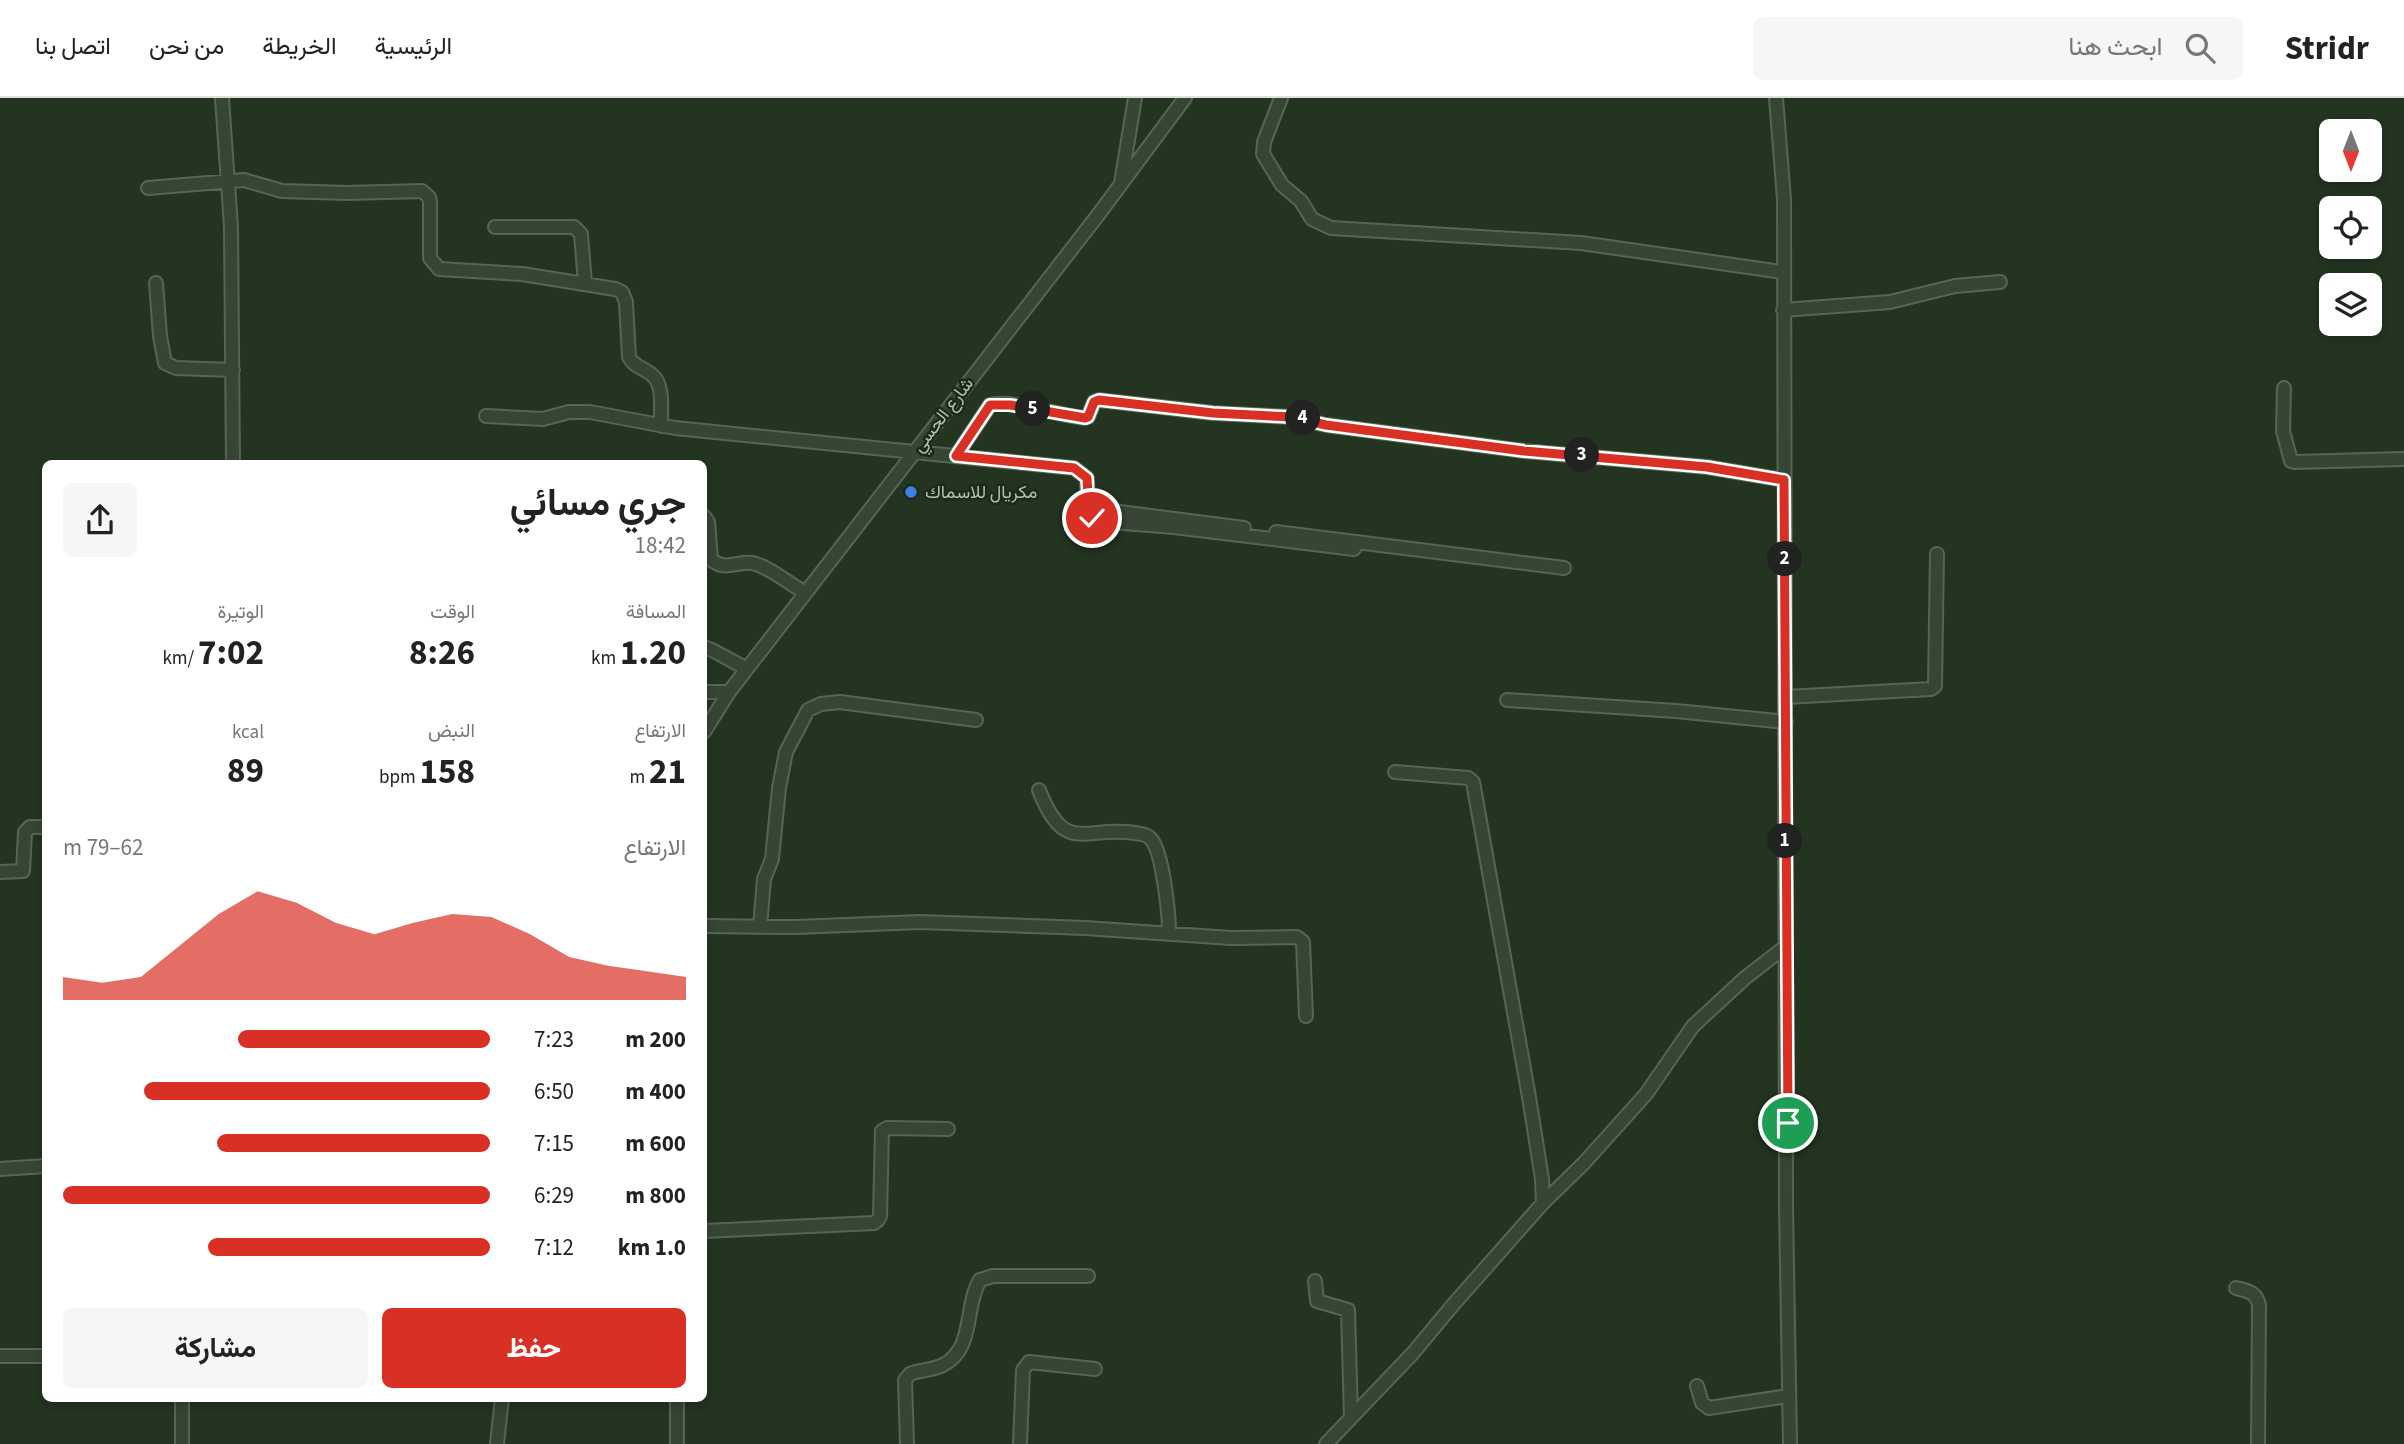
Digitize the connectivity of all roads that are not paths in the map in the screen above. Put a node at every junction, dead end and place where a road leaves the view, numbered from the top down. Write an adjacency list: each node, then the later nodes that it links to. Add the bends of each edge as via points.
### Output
1 (222, 98): 6 (street)
2 (1135, 98): 7 (street)
3 (1185, 98): 7 (street, شارع الحسي)
4 (1281, 98): 10 (street, via 1263,154 1312,219 1331,228 1581,243)
5 (1776, 98): 10 (street, via 1784,199)
6 (228, 180): 8 (street); 13 (street, via 282,191 422,191 430,201 430,258 439,269); 15 (street)
7 (1121, 183): 19 (street, شارع الحسي)
8 (148, 188)
9 (495, 227): 13 (street, via 574,227 581,234)
10 (1782, 272): 14 (street)
11 (2000, 282): 14 (street, via 1945,288 1890,302)
12 (156, 283): 15 (street, via 165,363 176,368)
13 (584, 283): 18 (street, via 624,295 629,357 658,381)
14 (1783, 310): 23 (street)
15 (233, 370): 22 (street)
16 (2284, 388): 21 (street, via 2283,431 2291,461)
17 (486, 415): 18 (street, via 543,419 590,412)
18 (661, 426): 19 (street)
19 (915, 453): 20 (street); 29 (street, شارع الحسي)
20 (956, 456): 23 (street, via 990,405 1085,418 1099,400 1292,417 1524,451 1707,467); 24 (street, via 1074,468 1087,478)
21 (2404, 459)
22 (233, 460)
23 (1784, 480): 34 (street)
24 (1089, 508): 26 (street, via 1098,521); 28 (street)
25 (707, 520): 29 (street, via 715,563 754,563)
26 (1354, 549)
27 (1937, 554): 34 (street, via 1935,686)
28 (1564, 568)
29 (805, 593): 31 (street, شارع الحسي)
30 (707, 648): 31 (street)
31 (747, 669): 33 (street, شارع الحسي)
32 (707, 692): 33 (street)
33 (729, 692): 38 (street, شارع الحسي)
34 (1786, 696): 37 (street)
35 (1507, 700): 37 (street)
36 (976, 720): 44 (street, via 840,702 808,710 786,752)
37 (1786, 722): 46 (street)
38 (707, 727)
39 (1395, 772): 51 (street, via 1473,782 1529,1097)
40 (1039, 790): 45 (street, via 1048,815 1073,833 1127,831 1145,834 1153,841 1168,900)
41 (42, 827): 42 (street, via 25,832 23,871)
42 (0, 873)
43 (707, 926): 44 (street)
44 (760, 927): 45 (street, via 920,922)
45 (1169, 933): 47 (street, via 1301,938)
46 (1785, 947): 51 (street, via 1693,1026 1646,1094); 60 (street)
47 (1306, 1016)
48 (948, 1129): 52 (street, via 882,1131 880,1216 874,1223)
49 (42, 1166): 50 (street)
50 (0, 1168)
51 (1543, 1203): 64 (street)
52 (707, 1231)
53 (1088, 1276): 68 (street, via 993,1276 980,1280 974,1289 965,1340 950,1361 910,1374 905,1381)
54 (1315, 1281): 64 (street, via 1317,1301 1348,1310)
55 (2236, 1289): 72 (street, via 2253,1293 2259,1305)
56 (0, 1356): 57 (street)
57 (42, 1356)
58 (1095, 1369): 69 (street, via 1025,1364)
59 (1697, 1386): 60 (street, via 1702,1403 1709,1408)
60 (1788, 1396): 71 (street)
61 (183, 1402): 65 (street)
62 (502, 1402): 66 (street)
63 (677, 1402): 67 (street)
64 (1351, 1418): 70 (street)
65 (182, 1444)
66 (497, 1444)
67 (677, 1444)
68 (907, 1444)
69 (1020, 1444)
70 (1326, 1444)
71 (1790, 1444)
72 (2258, 1444)

